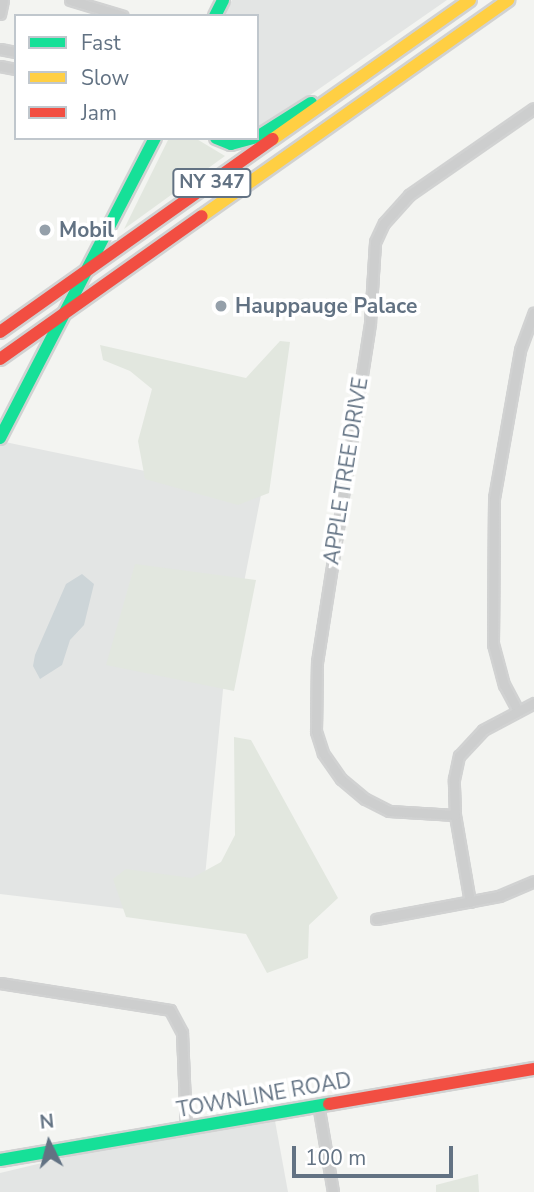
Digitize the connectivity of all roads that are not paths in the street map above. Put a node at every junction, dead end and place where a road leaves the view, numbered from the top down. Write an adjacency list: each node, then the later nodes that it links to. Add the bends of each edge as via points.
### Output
1 (3, 0): 5 (street)
2 (70, 0): 6 (street)
3 (470, 0): 7 (main road, NY 347)
4 (508, 0): 15 (main road, NY 347)
5 (0, 14)
6 (116, 14)
7 (334, 97): 9 (main road, via 321,97); 13 (main road, NY 347)
8 (534, 108): 21 (street, APPLE TREE DRIVE, via 409,195 384,223 375,242 370,322 317,662 316,731 323,753 341,779 389,811)
9 (259, 135)
10 (154, 140): 13 (main road)
11 (221, 140): 12 (main road, via 231,144)
12 (245, 140)
13 (89, 268): 15 (main road); 16 (main road, NY 347)
14 (534, 312): 20 (street, via 520,350 494,498 493,645 504,685)
15 (64, 316): 17 (main road, NY 347); 18 (main road)
16 (0, 332)
17 (0, 359)
18 (0, 438)
19 (534, 703): 20 (street)
20 (517, 709): 21 (street, via 483,730 458,756)
21 (455, 815): 23 (street)
22 (534, 881): 23 (street)
23 (470, 902): 24 (street)
24 (376, 919)
25 (0, 983): 28 (street, via 170,1010 182,1033)
26 (534, 1069): 27 (main road, TOWNLINE ROAD)
27 (318, 1104): 28 (main road, TOWNLINE ROAD); 30 (street)
28 (186, 1127): 29 (main road, TOWNLINE ROAD)
29 (0, 1160)
30 (332, 1192)

